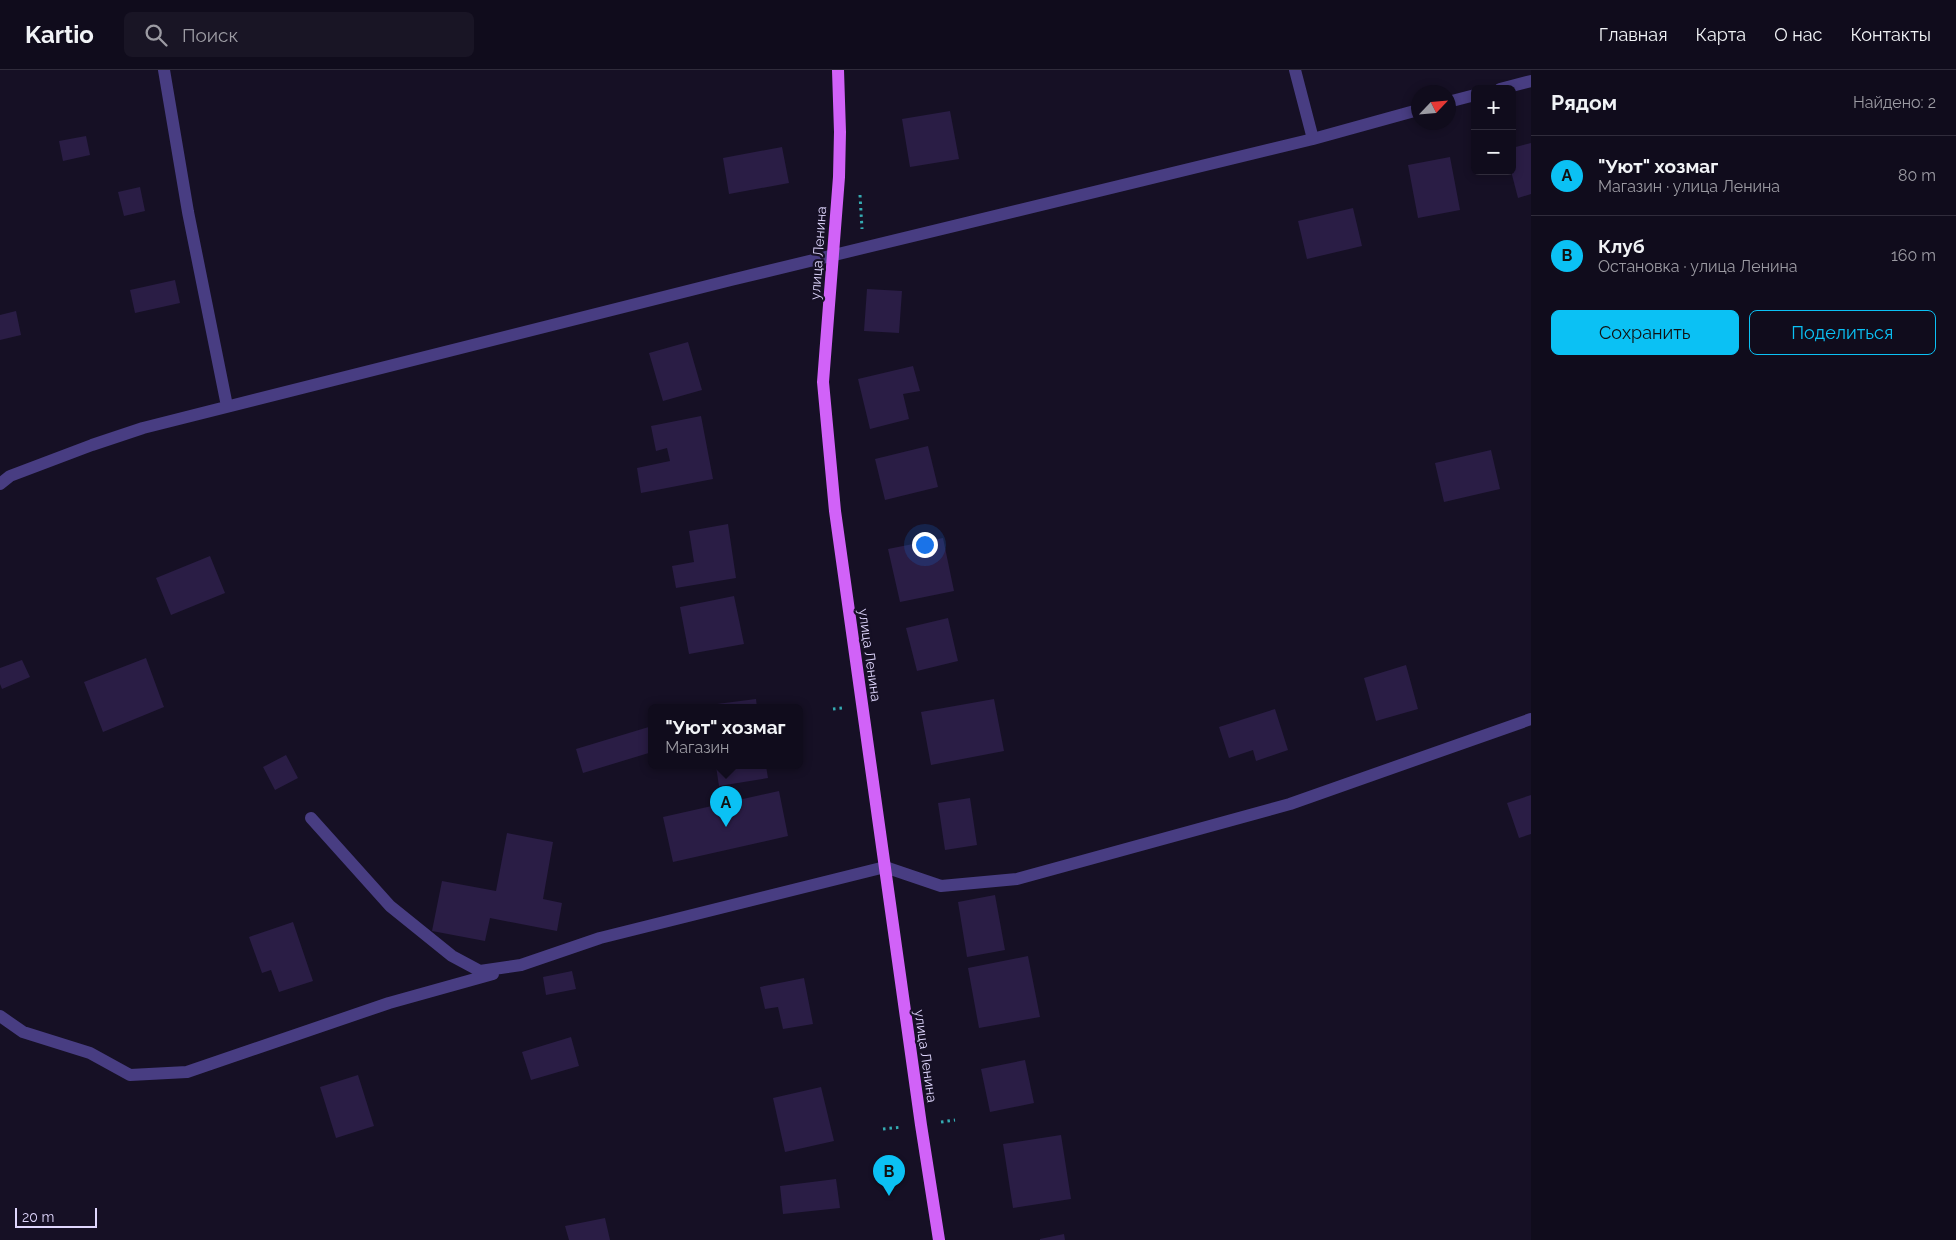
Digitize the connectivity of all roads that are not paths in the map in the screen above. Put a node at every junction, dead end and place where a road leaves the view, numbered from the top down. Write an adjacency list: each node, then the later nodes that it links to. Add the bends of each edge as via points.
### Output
1 (164, 70): 11 (street, via 188,212)
2 (838, 70): 10 (main road, улица Ленина, via 840,132)
3 (1295, 70): 9 (street)
4 (1531, 80): 5 (street)
5 (1514, 85)
6 (1471, 97): 7 (street)
7 (1456, 100)
8 (1411, 112): 9 (street)
9 (1313, 139): 10 (street)
10 (834, 255): 11 (street); 15 (main road, улица Ленина, via 823,382 835,511)
11 (227, 406): 12 (street, via 143,428)
12 (3, 479)
13 (1531, 719): 15 (street, via 1290,804 1017,879 941,886)
14 (311, 818): 16 (street, via 390,906 452,956 480,971)
15 (885, 867): 16 (street, via 600,938); 18 (main road, улица Ленина)
16 (521, 965): 17 (street, via 389,1003 188,1072 130,1076 90,1053 22,1032)
17 (0, 1016)
18 (939, 1240)

